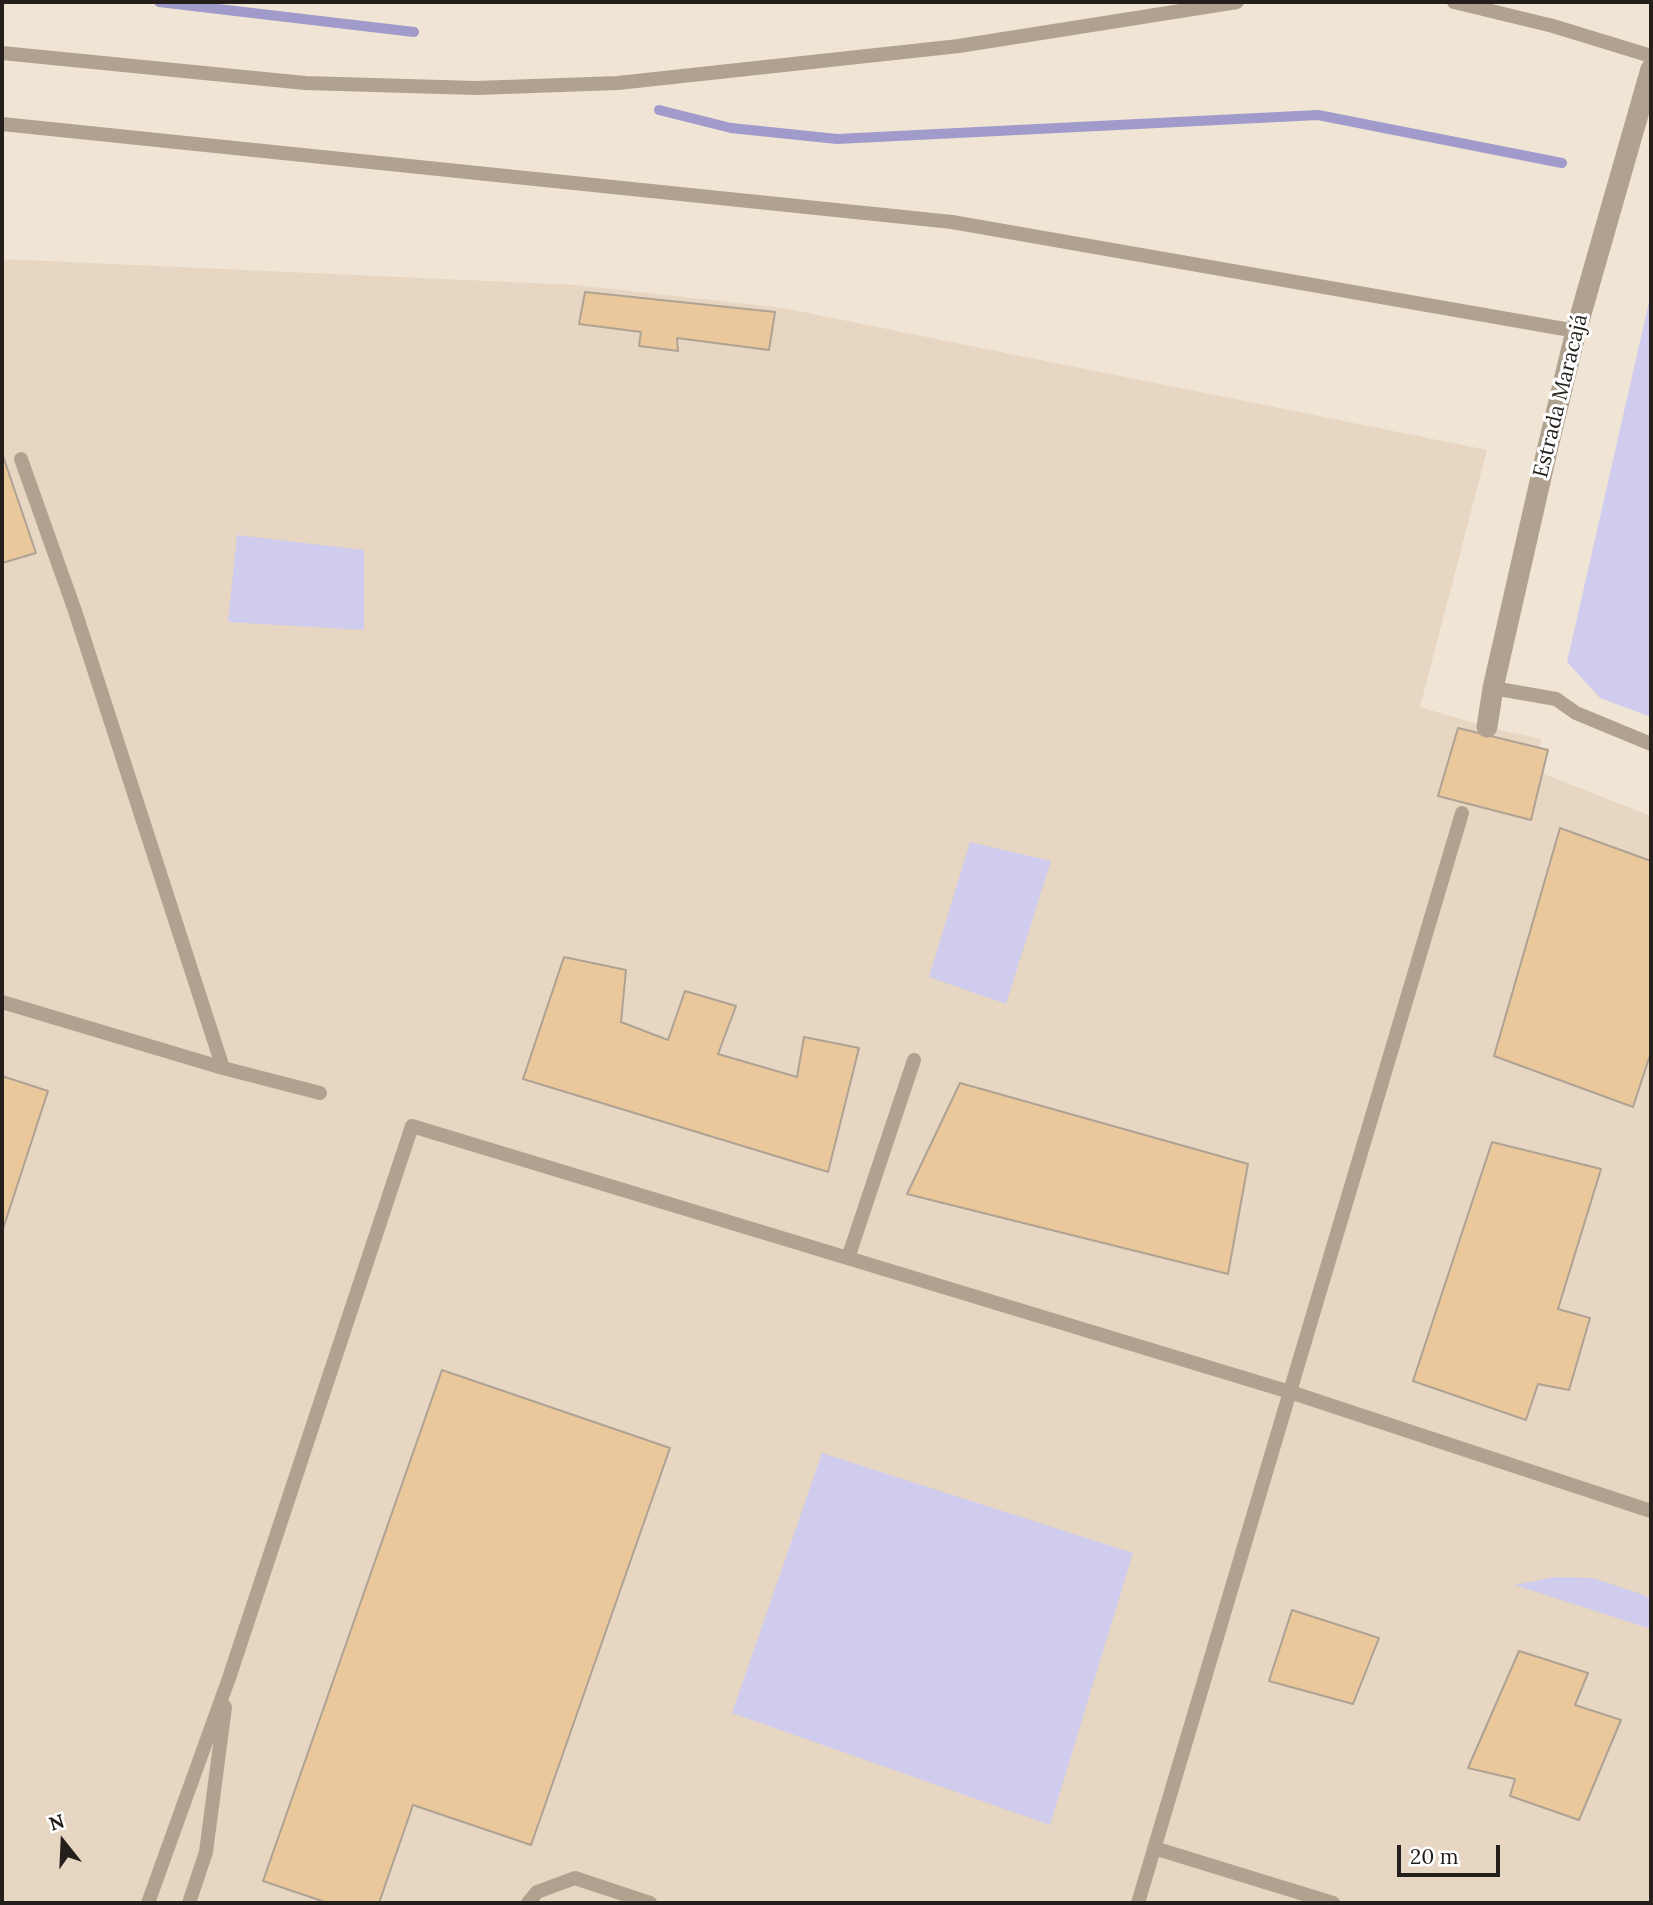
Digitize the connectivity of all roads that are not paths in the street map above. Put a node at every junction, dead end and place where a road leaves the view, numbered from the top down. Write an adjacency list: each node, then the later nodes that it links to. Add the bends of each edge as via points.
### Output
1 (1237, 2): 3 (lane, via 959,46 618,83 476,88 305,83)
2 (1454, 2): 4 (lane)
3 (2, 53)
4 (1651, 56)
5 (1651, 69): 7 (street, Estrada Maracajá)
6 (2, 124): 7 (lane, via 952,222)
7 (1577, 331): 9 (street, Estrada Maracajá)
8 (21, 460): 15 (lane, via 75,611)
9 (1493, 688): 10 (street, Estrada Maracajá); 11 (lane, via 1556,699 1576,713)
10 (1486, 729)
11 (1651, 744)
12 (1462, 813): 18 (lane)
13 (2, 1002): 15 (lane)
14 (914, 1060): 17 (lane)
15 (223, 1068): 16 (lane)
16 (320, 1093)
17 (848, 1258): 18 (lane); 20 (lane, via 412,1126)
18 (1290, 1392): 19 (lane); 21 (lane)
19 (1651, 1511)
20 (229, 1678): 22 (lane); 23 (lane, via 206,1852)
21 (1154, 1848): 26 (lane); 27 (lane)
22 (148, 1903)
23 (189, 1903)
24 (528, 1903): 25 (lane, via 537,1892 575,1878)
25 (650, 1903)
26 (1138, 1903)
27 (1333, 1903)

